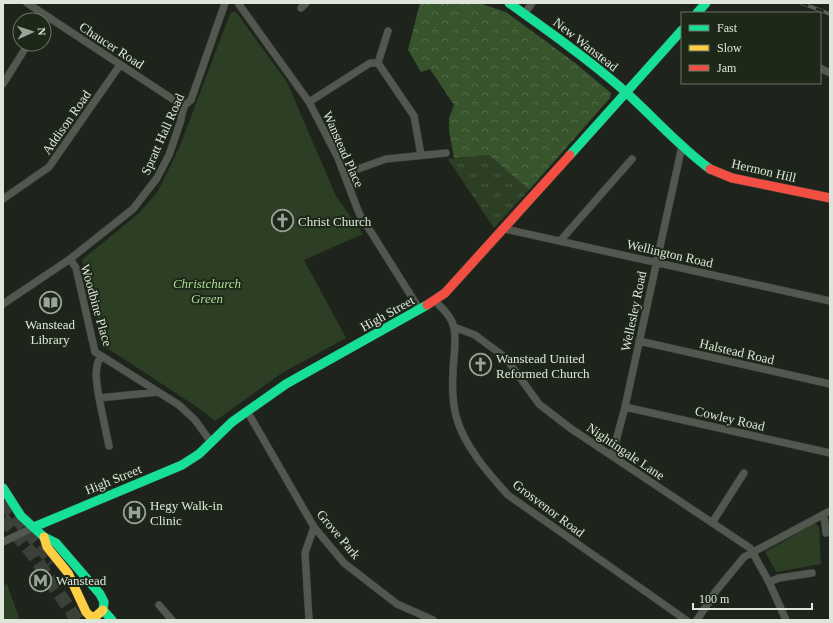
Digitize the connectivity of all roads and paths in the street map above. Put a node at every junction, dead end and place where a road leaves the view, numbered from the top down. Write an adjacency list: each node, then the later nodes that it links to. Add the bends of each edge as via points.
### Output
1 (27, 3): 7 (street, Chaucer Road)
2 (238, 3): 20 (street, Wanstead Place)
3 (509, 3): 9 (street, New Wanstead)
4 (532, 3): 9 (street)
5 (706, 3): 8 (street)
6 (225, 4): 21 (street, Spratt Hall Road, via 191,100)
7 (37, 12)
8 (698, 12)
9 (525, 13): 19 (street, New Wanstead)
10 (52, 23): 15 (street, Chaucer Road)
11 (388, 31): 14 (street)
12 (681, 31): 19 (street, High Street)
13 (23, 52): 18 (street)
14 (378, 63): 20 (street, via 370,63); 24 (street, via 414,116)
15 (120, 65): 21 (street, Chaucer Road); 28 (street, Addison Road, via 49,167)
16 (821, 68): 17 (street)
17 (830, 73)
18 (3, 84)
19 (626, 93): 22 (street, Hermon Hill); 29 (street, High Street)
20 (309, 102): 26 (street, Wanstead Place)
21 (185, 105): 31 (street, Spratt Hall Road, via 169,155 148,192 133,209)
22 (682, 146): 27 (street, Hermon Hill, via 712,170 732,178); 32 (street, Wellesley Road)
23 (446, 153): 24 (street)
24 (421, 155): 26 (street, via 386,159)
25 (632, 160): 30 (street)
26 (344, 174): 36 (street, Wanstead Place, via 359,213)
27 (830, 198)
28 (3, 199)
29 (504, 229): 30 (street, Wellington Road); 33 (street, High Street, via 446,293)
30 (560, 241): 32 (street, Wellington Road)
31 (70, 260): 35 (street, Spratt Hall Road); 39 (street, Woodbine Place, via 76,268 95,352)
32 (656, 262): 34 (street, Wellington Road); 38 (street, Wellesley Road)
33 (435, 301): 36 (street, High Street); 37 (street, via 447,313)
34 (830, 301)
35 (3, 304)
36 (420, 310): 44 (street, High Street, via 286,384)
37 (454, 327): 48 (street, Nightingale Lane, via 475,335 500,353 543,408); 70 (street, Grosvenor Road, via 454,406 472,448 490,475 508,495)
38 (639, 341): 40 (street, Halstead Road); 43 (street, Wellesley Road)
39 (101, 356): 41 (street, Woodbine Place); 42 (street, Woodbine Place, via 96,370)
40 (830, 384)
41 (158, 392): 42 (street); 45 (street, Woodbine Place, via 179,405 195,420)
42 (99, 398): 46 (street, Woodbine Place)
43 (625, 407): 47 (street, Cowley Road); 48 (street, Wellesley Road)
44 (247, 411): 45 (street, High Street); 54 (street, Grove Park)
45 (211, 442): 53 (street, High Street, via 182,465)
46 (109, 446)
47 (830, 453)
48 (612, 456): 52 (street, Nightingale Lane)
49 (744, 473): 52 (street)
50 (3, 488): 53 (street, via 22,516)
51 (827, 512): 55 (street); 58 (street)
52 (712, 523): 58 (street, Nightingale Lane, via 750,548)
53 (34, 527): 56 (street); 57 (street)
54 (314, 527): 68 (street, via 305,553); 69 (street, Grove Park, via 344,563 397,604)
55 (826, 533)
56 (44, 537): 61 (street, via 56,543); 62 (street, via 47,547 68,573)
57 (3, 542)
58 (752, 552): 60 (street); 71 (street, via 744,556)
59 (812, 574): 60 (street, via 779,578)
60 (769, 582): 72 (street)
61 (94, 588): 62 (street, via 87,587); 64 (street, via 103,599)
62 (79, 595): 65 (street)
63 (159, 605): 67 (street)
64 (103, 610): 65 (street); 66 (street)
65 (90, 617)
66 (112, 620)
67 (172, 620)
68 (309, 620)
69 (433, 620)
70 (686, 620)
71 (697, 620)
72 (786, 620)

